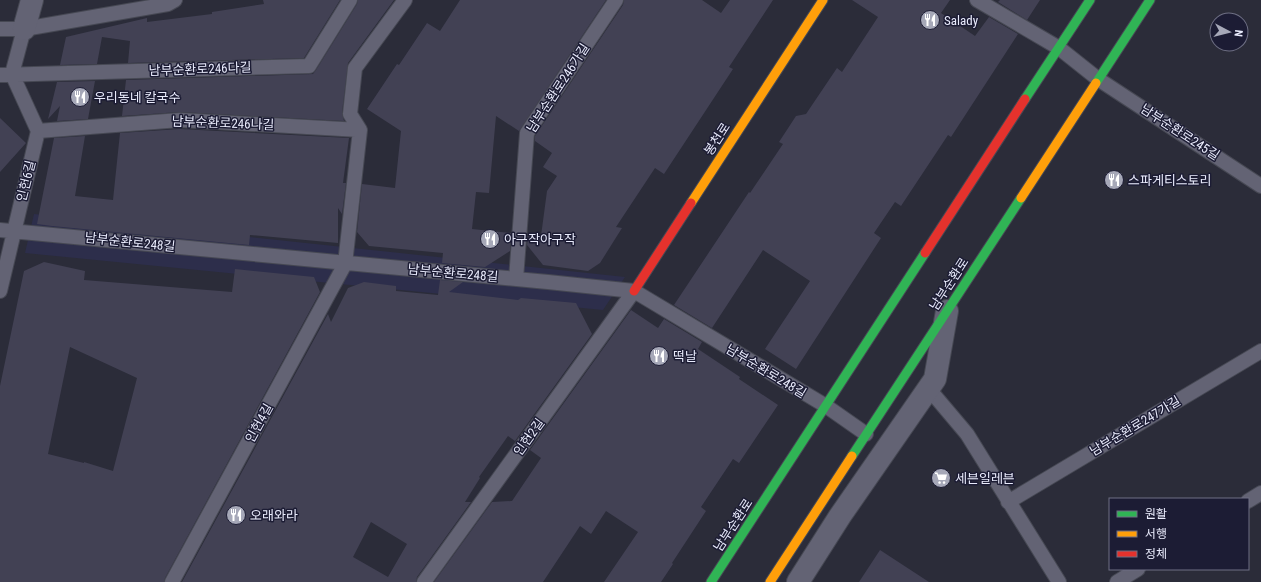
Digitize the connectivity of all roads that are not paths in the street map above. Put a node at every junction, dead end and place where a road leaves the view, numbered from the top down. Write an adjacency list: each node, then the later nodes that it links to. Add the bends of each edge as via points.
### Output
1 (32, 0): 11 (street)
2 (175, 0): 11 (lane, via 168,4)
3 (350, 0): 13 (lane, 남부순환로246다길, via 310,66)
4 (405, 0): 15 (lane, via 355,68 350,114)
5 (616, 0): 20 (lane, 남부순환로246가길, via 527,132)
6 (823, 0): 22 (main road, 봉천로)
7 (977, 0): 12 (lane, 남부순환로245길)
8 (1090, 0): 12 (main road, 남부순환로)
9 (1150, 0): 14 (main road, 남부순환로)
10 (0, 29): 11 (lane)
11 (24, 29): 13 (lane)
12 (1059, 48): 14 (lane, 남부순환로245길); 26 (main road, 남부순환로)
13 (6, 75): 16 (lane)
14 (1098, 79): 17 (lane, 남부순환로245길); 23 (main road, 남부순환로)
15 (360, 130): 16 (lane, 남부순환로246나길, via 180,120); 19 (lane)
16 (38, 131): 18 (lane, 인헌6길)
17 (1261, 186)
18 (7, 231): 19 (lane, 남부순환로248길); 21 (lane, 인헌6길)
19 (345, 264): 20 (lane, 남부순환로248길); 32 (lane, 인헌4길)
20 (516, 279): 22 (lane, 남부순환로248길)
21 (0, 291)
22 (634, 292): 26 (lane, 남부순환로248길); 33 (lane, 인헌2길)
23 (947, 311): 25 (street, via 935,379); 27 (main road, 남부순환로)
24 (1261, 351): 30 (lane, 남부순환로247가길)
25 (929, 389): 30 (lane, via 967,434); 36 (street, via 840,516)
26 (826, 406): 27 (lane, 남부순환로248길); 34 (main road, 남부순환로)
27 (866, 434): 35 (main road, 남부순환로)
28 (1261, 493): 29 (lane)
29 (1249, 500)
30 (1008, 502): 37 (lane)
31 (1136, 570): 38 (lane)
32 (172, 582)
33 (424, 582)
34 (711, 582)
35 (770, 582)
36 (798, 582)
37 (1059, 582)
38 (1117, 582)

